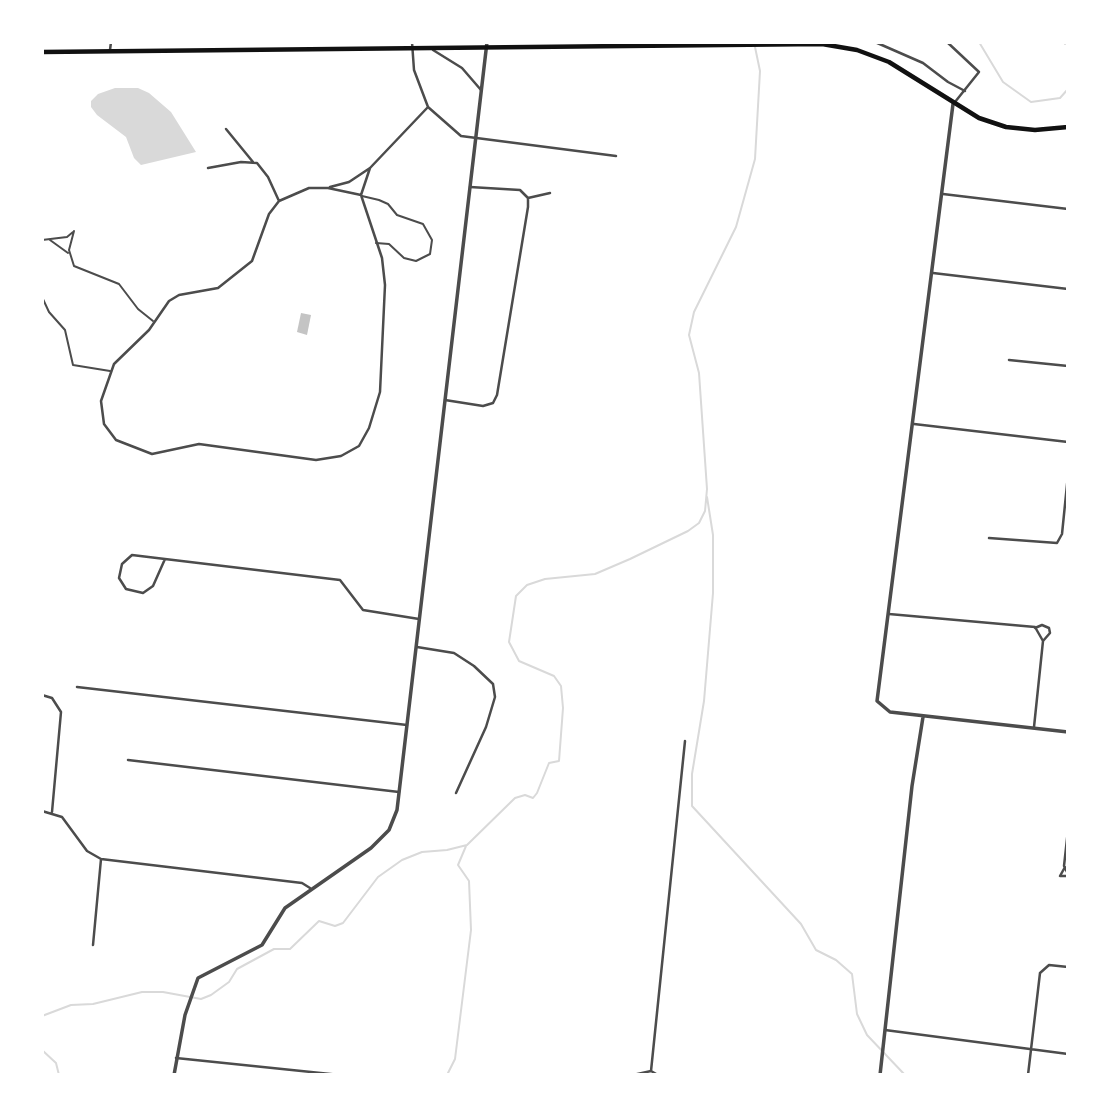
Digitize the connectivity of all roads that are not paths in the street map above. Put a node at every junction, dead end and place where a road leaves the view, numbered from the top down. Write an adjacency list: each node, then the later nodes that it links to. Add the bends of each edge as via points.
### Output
1 (111, 42): 13 (street)
2 (190, 42): 16 (street)
3 (267, 42): 14 (street)
4 (342, 42): 12 (street)
5 (875, 42): 18 (street)
6 (947, 42): 18 (street, via 979,72)
7 (655, 43): 8 (main road); 10 (main road)
8 (797, 43): 19 (main road, via 857,50 889,62)
9 (412, 45): 11 (main road); 12 (main road); 20 (street, via 418,85)
10 (487, 45): 11 (main road); 17 (street)
11 (430, 48): 17 (street, via 462,68)
12 (342, 49): 14 (main road)
13 (110, 50): 15 (main road); 16 (main road)
14 (266, 50): 16 (main road)
15 (42, 52)
16 (189, 52)
17 (481, 90): 23 (street)
18 (965, 90): 19 (street)
19 (953, 104): 21 (main road, via 1006,127); 31 (street)
20 (428, 107): 23 (street, via 461,136); 26 (street)
21 (1068, 127)
22 (226, 129): 25 (street)
23 (475, 138): 24 (street); 28 (street)
24 (616, 156)
25 (253, 162): 27 (street); 34 (street, via 268,177)
26 (370, 168): 29 (street, via 349,182); 32 (street)
27 (208, 169)
28 (470, 187): 33 (street, via 520,190); 47 (street)
29 (328, 188): 32 (street); 34 (street, via 309,188)
30 (550, 192): 33 (street)
31 (942, 194): 35 (street); 40 (street)
32 (361, 195): 38 (street); 38 (lane, via 423,223 432,240 430,254 415,261 404,258 389,244)
33 (528, 198): 48 (street)
34 (279, 201): 43 (street, via 269,214 254,256 243,269 218,288 174,297)
35 (1068, 209)
36 (42, 240): 37 (lane)
37 (49, 240): 39 (lane); 39 (lane, via 74,232)
38 (376, 243): 46 (street, via 385,285 380,392 365,437 341,456 316,460 199,444 152,454 133,449 116,440 104,424 101,401)
39 (69, 256): 43 (lane, via 74,266 119,284)
40 (933, 272): 41 (street); 50 (street)
41 (1068, 289)
42 (42, 297): 46 (lane, via 65,330 73,365)
43 (154, 322): 46 (street)
44 (1009, 360): 45 (street)
45 (1068, 366)
46 (110, 371)
47 (445, 400): 48 (street, via 482,406); 56 (street)
48 (493, 403): 49 (street)
49 (496, 408)
50 (914, 424): 51 (street); 55 (street)
51 (1068, 442)
52 (1068, 475): 53 (street, via 1057,543)
53 (989, 538)
54 (165, 559): 54 (street, via 132,555 119,571 122,584 137,594 149,591); 56 (street, via 340,580 362,610)
55 (889, 614): 57 (street); 62 (street, via 877,701 885,710)
56 (419, 619): 59 (street)
57 (1035, 628): 58 (street); 58 (street, via 1049,628)
58 (1043, 641): 64 (street)
59 (417, 647): 63 (street); 69 (street, via 454,653 493,684 495,697 486,727)
60 (76, 687): 63 (street)
61 (42, 695): 71 (street, via 52,698 61,712)
62 (923, 717): 64 (street); 79 (street)
63 (407, 725): 68 (street)
64 (1034, 728): 65 (street)
65 (1068, 732)
66 (685, 741): 83 (street)
67 (128, 760): 68 (street)
68 (399, 792): 76 (street, via 389,830 371,848)
69 (456, 793)
70 (42, 811): 71 (street)
71 (52, 812): 73 (street, via 66,820 87,851)
72 (1068, 830): 74 (street)
73 (102, 859): 76 (street, via 302,883); 77 (street)
74 (1065, 867): 75 (street); 75 (street, via 1060,876)
75 (1068, 875)
76 (310, 888): 82 (street, via 285,908 262,945 206,971 193,988)
77 (93, 945)
78 (1068, 967): 80 (street, via 1049,965 1040,973)
79 (885, 1030): 80 (street); 84 (street)
80 (1030, 1050): 81 (street); 89 (street)
81 (1068, 1054)
82 (176, 1058): 85 (street); 86 (street)
83 (651, 1071): 87 (street); 88 (street)
84 (880, 1074)
85 (174, 1075)
86 (340, 1075)
87 (633, 1075)
88 (658, 1075)
89 (1028, 1075)

